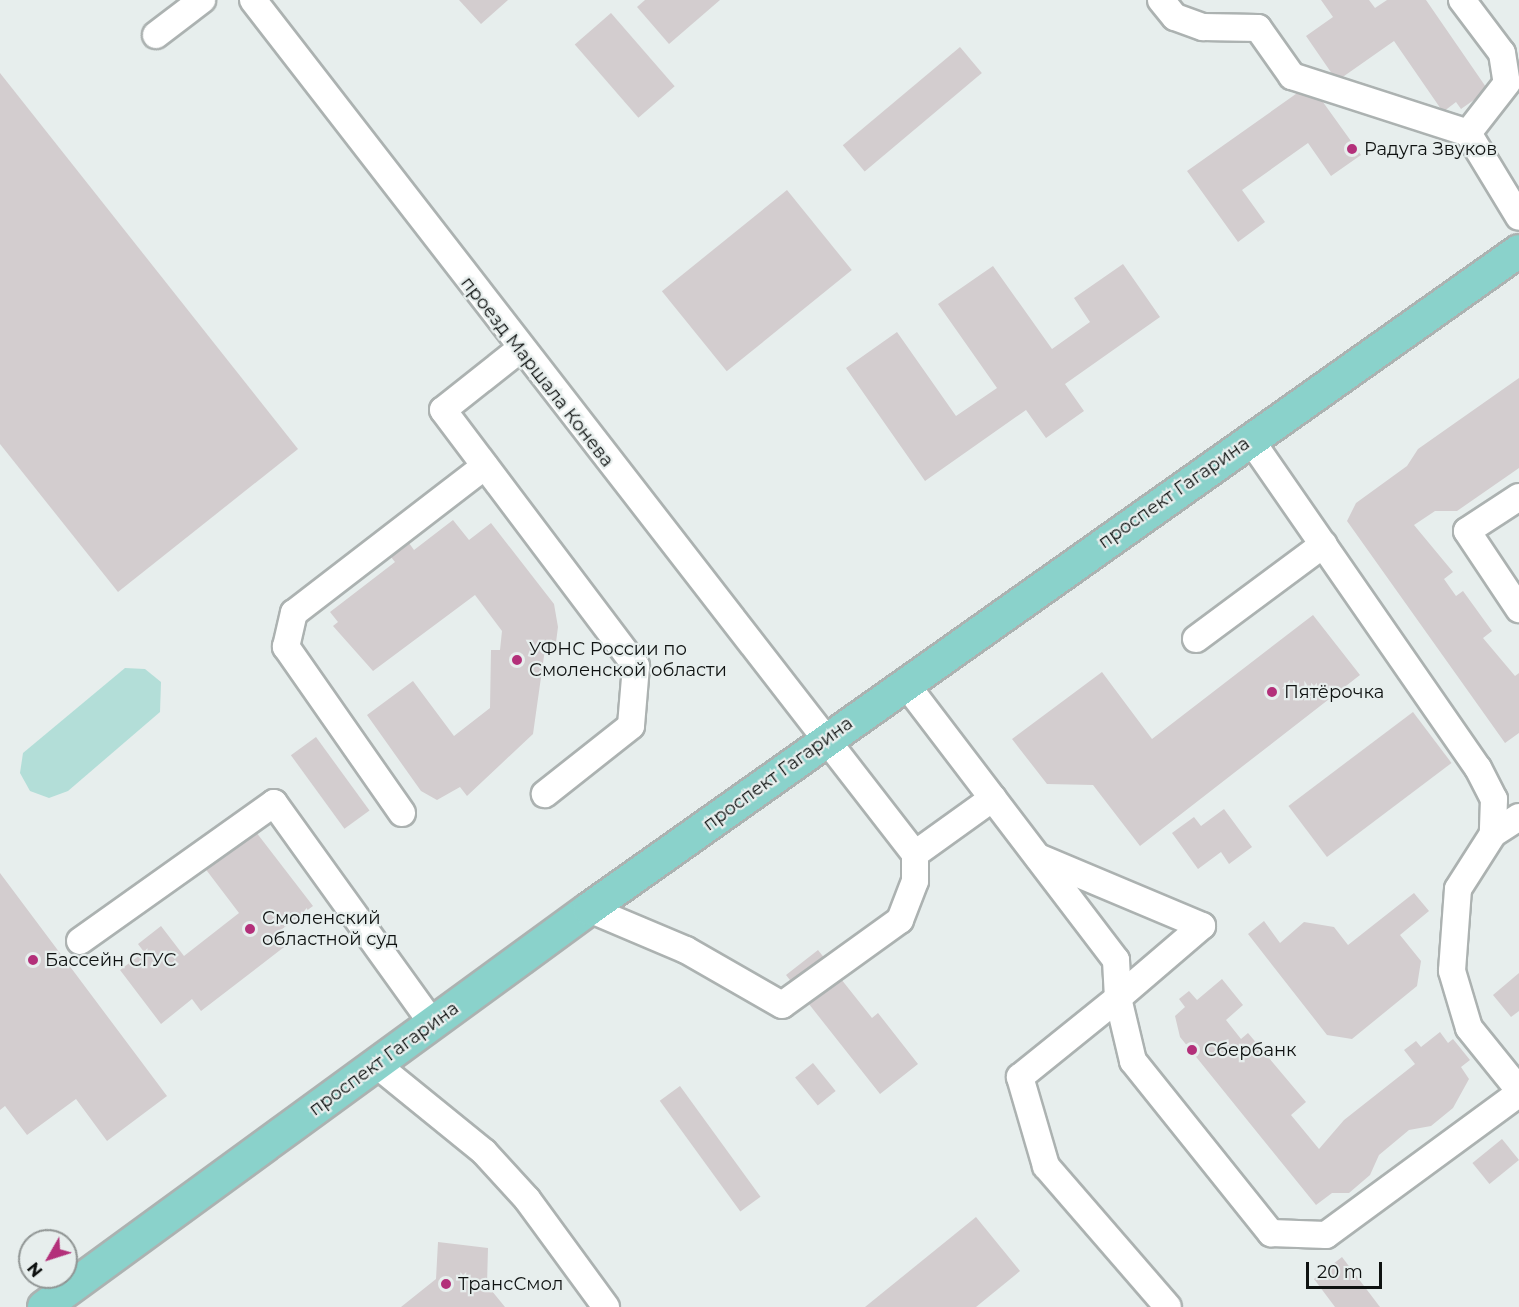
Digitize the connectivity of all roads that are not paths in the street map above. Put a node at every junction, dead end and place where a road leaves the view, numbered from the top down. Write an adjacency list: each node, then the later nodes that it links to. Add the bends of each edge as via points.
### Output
1 (202, 0): 5 (street)
2 (253, 0): 9 (street, проезд Маршала Конева)
3 (1161, 0): 6 (street, via 1175,17 1203,27 1258,28 1292,76)
4 (1462, 0): 6 (street, via 1502,53 1507,83)
5 (156, 35)
6 (1468, 133): 7 (street)
7 (1519, 217)
8 (1518, 254): 10 (main road, проспект Гагарина)
9 (520, 350): 11 (street, via 442,410); 17 (street, проезд Маршала Конева)
10 (1250, 439): 13 (street); 16 (main road, проспект Гагарина)
11 (485, 466): 18 (street, via 636,666 631,726); 20 (street, via 294,613 286,648)
12 (1519, 497): 14 (street, via 1467,531)
13 (1324, 544): 15 (street); 22 (street, via 1478,768 1494,799)
14 (1519, 609)
15 (1196, 639)
16 (905, 683): 17 (main road, проспект Гагарина); 19 (street)
17 (824, 742): 23 (street, проезд Маршала Конева); 25 (main road, проспект Гагарина)
18 (545, 794)
19 (993, 798): 23 (street); 24 (street)
20 (402, 813)
21 (1519, 817): 22 (street)
22 (1492, 834): 30 (street, via 1458,889 1452,971 1469,1028)
23 (915, 854): 25 (street, via 915,881 900,920 782,1005 686,950)
24 (1038, 857): 27 (street, via 1116,960); 27 (street, via 1202,926)
25 (589, 909): 28 (main road, проспект Гагарина)
26 (80, 941): 28 (street, via 274,803)
27 (1118, 998): 30 (street, via 1132,1061 1271,1233 1326,1235); 33 (street, via 1020,1077 1046,1166)
28 (433, 1024): 29 (main road, проспект Гагарина)
29 (377, 1065): 31 (main road, проспект Гагарина); 32 (street, via 484,1152 527,1199)
30 (1519, 1092)
31 (44, 1307)
32 (606, 1307)
33 (1168, 1307)

